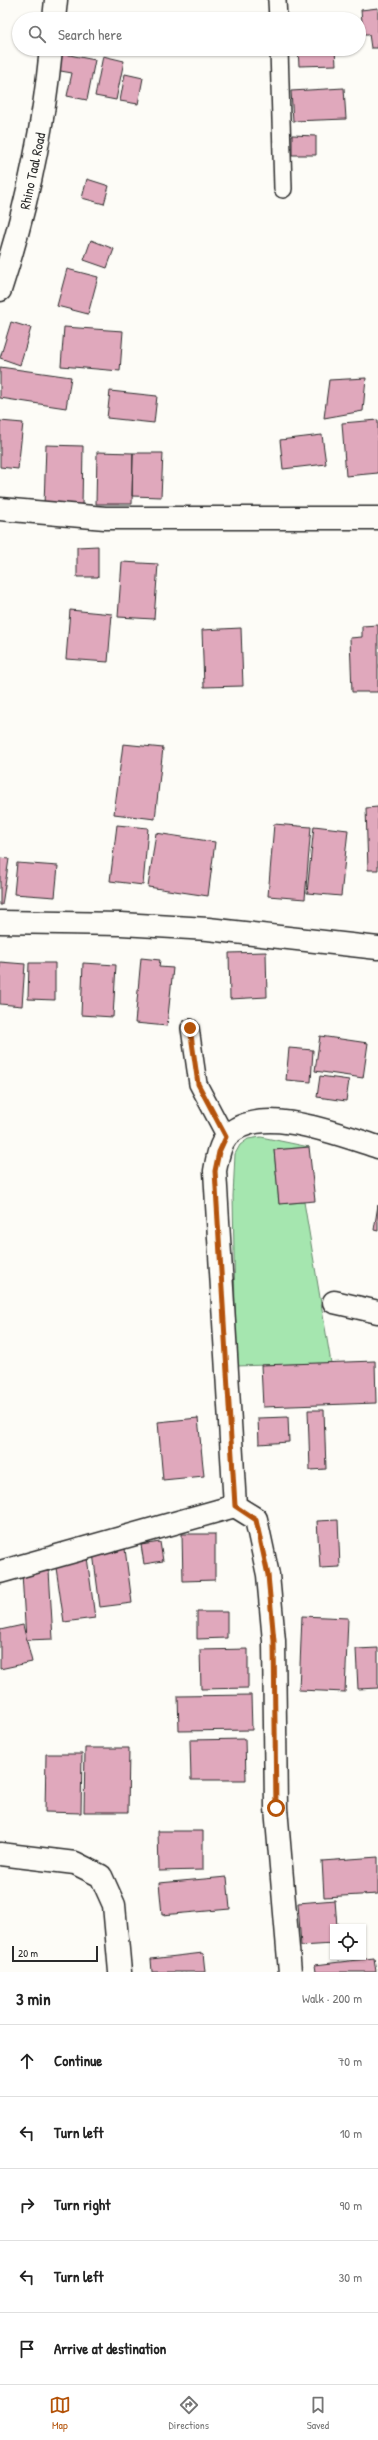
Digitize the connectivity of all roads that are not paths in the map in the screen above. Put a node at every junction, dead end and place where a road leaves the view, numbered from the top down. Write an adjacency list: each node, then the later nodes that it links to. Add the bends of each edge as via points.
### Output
1 (56, 0): 3 (street)
2 (277, 0): 4 (lane)
3 (55, 12)
4 (278, 12)
5 (50, 56): 8 (street, Rhino Taal Road, via 34,163 18,233)
6 (279, 56): 7 (lane)
7 (284, 189)
8 (0, 290)
9 (0, 509): 10 (street, via 105,518)
10 (378, 518)
11 (0, 922): 12 (street, via 121,924 208,929)
12 (378, 948)
13 (190, 1028): 14 (lane, via 198,1084)
14 (226, 1137): 15 (street, via 244,1124 277,1120 337,1134); 18 (street, via 219,1152 215,1171)
15 (378, 1148)
16 (334, 1302): 17 (street)
17 (378, 1312)
18 (235, 1506): 19 (street); 22 (street, via 256,1520 268,1575 274,1641 276,1808)
19 (0, 1572)
20 (0, 1854): 21 (street, via 75,1864 101,1876 114,1905)
21 (120, 1972)
22 (290, 1972)

